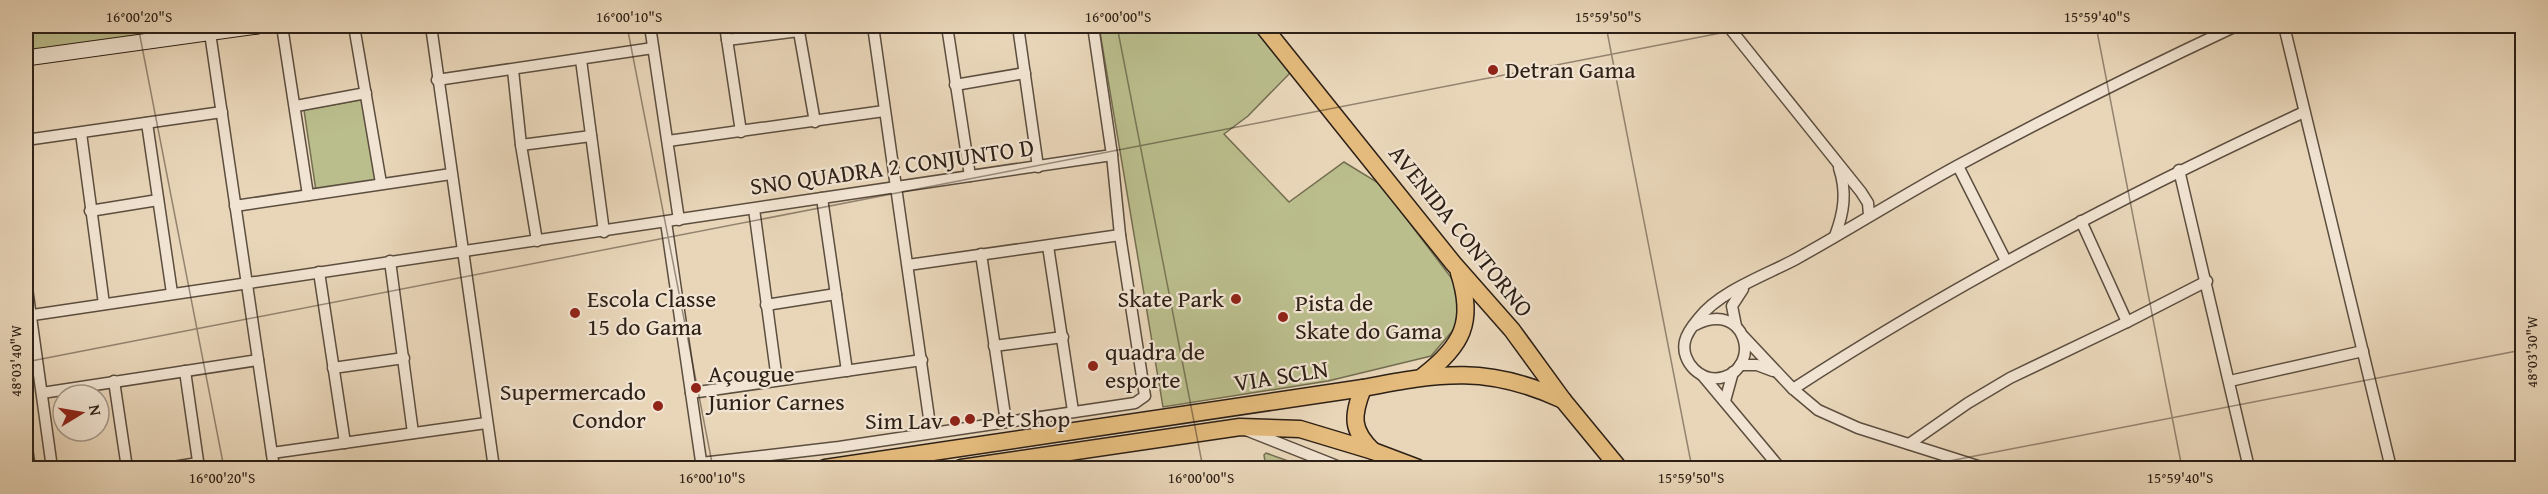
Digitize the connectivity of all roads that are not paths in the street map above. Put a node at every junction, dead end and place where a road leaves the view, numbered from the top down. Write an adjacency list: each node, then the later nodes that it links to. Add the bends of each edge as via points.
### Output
1 (258, 26): 16 (street)
2 (282, 26): 26 (street)
3 (354, 26): 25 (street)
4 (431, 26): 23 (street)
5 (650, 26): 18 (street)
6 (725, 26): 17 (street)
7 (873, 26): 27 (street)
8 (947, 26): 24 (street)
9 (1018, 26): 22 (street)
10 (1093, 26): 38 (street)
11 (1263, 26): 67 (main road, AVENIDA CONTORNO)
12 (1728, 26): 39 (street)
13 (2236, 26): 40 (street)
14 (2284, 26): 29 (street)
15 (798, 28): 17 (street); 30 (street)
16 (210, 33): 19 (street); 28 (street)
17 (727, 40): 32 (street)
18 (653, 48): 20 (street); 36 (street)
19 (26, 58)
20 (581, 60): 21 (street); 34 (street)
21 (513, 70): 23 (street); 37 (street)
22 (1025, 73): 24 (street); 41 (street)
23 (437, 80): 43 (street)
24 (955, 85): 44 (street)
25 (366, 93): 26 (street); 45 (street)
26 (296, 106): 47 (street)
27 (884, 111): 30 (street); 46 (street)
28 (222, 112): 31 (street); 50 (street)
29 (2304, 112): 42 (street); 84 (street)
30 (815, 122): 32 (street)
31 (147, 123): 33 (street); 49 (street)
32 (741, 132): 36 (street)
33 (81, 133): 35 (street); 52 (street)
34 (591, 136): 37 (street); 57 (street)
35 (26, 140)
36 (668, 141): 54 (street)
37 (522, 145): 60 (street)
38 (1112, 155): 41 (street, SNO QUADRA 2 CONJUNTO D); 58 (street)
39 (1836, 159): 53 (street, via 1865,198); 59 (street, via 1842,177 1844,209)
40 (1958, 166): 53 (street); 65 (street)
41 (1038, 167): 44 (street, SNO QUADRA 2 CONJUNTO D)
42 (2180, 170): 56 (street); 70 (street)
43 (451, 174): 45 (street); 62 (street)
44 (970, 176): 46 (street, SNO QUADRA 2 CONJUNTO D)
45 (381, 183): 47 (street)
46 (895, 188): 48 (street, SNO QUADRA 2 CONJUNTO D); 66 (street)
47 (308, 195): 50 (street)
48 (822, 198): 51 (street, SNO QUADRA 2 CONJUNTO D); 74 (street)
49 (158, 200): 52 (street); 73 (street)
50 (235, 206): 71 (street)
51 (754, 209): 54 (street, SNO QUADRA 2 CONJUNTO D); 76 (street)
52 (90, 211): 75 (street)
53 (1869, 215): 59 (street)
54 (679, 220): 55 (street, SNO QUADRA 2 CONJUNTO D)
55 (666, 222): 57 (street, SNO QUADRA 2 CONJUNTO D); 101 (street)
56 (2081, 222): 65 (street); 78 (street)
57 (604, 232): 60 (street, SNO QUADRA 2 CONJUNTO D)
58 (1120, 235): 61 (street); 104 (street, via 1146,392 1135,403)
59 (1835, 236): 72 (street)
60 (537, 241): 62 (street, SNO QUADRA 2 CONJUNTO D)
61 (1048, 246): 63 (street); 82 (street)
62 (463, 252): 64 (street, SNO QUADRA 2 CONJUNTO D); 108 (street)
63 (981, 254): 66 (street); 83 (street)
64 (390, 261): 68 (street, SNO QUADRA 2 CONJUNTO D); 85 (street)
65 (2006, 261): 99 (street)
66 (908, 264): 87 (street)
67 (1456, 267): 93 (main road, via 1466,300 1465,327 1449,354); 102 (main road, AVENIDA CONTORNO, via 1512,330)
68 (319, 272): 71 (street, SNO QUADRA 2 CONJUNTO D); 88 (street)
69 (26, 281): 77 (street)
70 (2207, 281): 78 (street); 97 (street)
71 (247, 284): 73 (street, SNO QUADRA 2 CONJUNTO D); 86 (street)
72 (1748, 284): 79 (street, via 1713,304); 80 (street, via 1732,306)
73 (172, 293): 75 (street, SNO QUADRA 2 CONJUNTO D)
74 (836, 294): 76 (street); 90 (street)
75 (104, 304): 77 (street, SNO QUADRA 2 CONJUNTO D)
76 (766, 305): 95 (street)
77 (28, 316): 100 (street)
78 (2127, 322): 116 (street, via 1986,391)
79 (1695, 325): 80 (street, via 1708,318 1723,318); 94 (street, via 1684,349 1693,369)
80 (1736, 326): 81 (street)
81 (1743, 335): 89 (street, via 1744,356); 92 (street)
82 (1063, 337): 83 (street); 104 (street)
83 (994, 346): 107 (street)
84 (2363, 351): 97 (street); 135 (street)
85 (404, 358): 88 (street); 111 (street)
86 (258, 360): 91 (street); 118 (street)
87 (922, 360): 90 (street); 110 (street)
88 (333, 368): 115 (street)
89 (1737, 369): 92 (street, via 1757,365); 94 (street, via 1724,377); 103 (street)
90 (847, 370): 95 (street)
91 (185, 371): 96 (street); 119 (street)
92 (1779, 374): 99 (street)
93 (1423, 376): 98 (main road, VIA SCLN); 102 (main road, VIA SCLN, via 1495,376)
94 (1703, 376): 103 (street)
95 (777, 380): 101 (street)
96 (114, 381): 100 (street); 123 (street)
97 (2230, 381): 134 (street)
98 (1363, 388): 105 (main road, VIA SCLN); 117 (main road, via 1356,409 1356,427)
99 (1793, 389): 116 (street, via 1834,418)
100 (42, 393): 122 (street)
101 (691, 393): 120 (street)
102 (1563, 399): 131 (main road, AVENIDA CONTORNO)
103 (1725, 401): 132 (street)
104 (1073, 411): 107 (street)
105 (1195, 413): 106 (main road, VIA SCLN); 112 (main road)
106 (1165, 418): 113 (main road, via 1173,428); 127 (main road, VIA SCLN)
107 (1005, 422): 110 (street)
108 (486, 423): 111 (street); 126 (street)
109 (1240, 427): 112 (main road, VIA SCLN); 117 (main road, VIA SCLN, via 1300,429); 129 (street)
110 (931, 432): 120 (street)
111 (413, 433): 115 (street)
112 (1196, 434): 113 (main road, VIA SCLN)
113 (1169, 438): 128 (main road, VIA SCLN)
114 (26, 442): 121 (street)
115 (345, 443): 118 (street)
116 (1909, 444): 133 (street)
117 (1373, 451): 130 (main road, VIA SCLN)
118 (272, 453): 125 (street)
119 (199, 466): 124 (street)
120 (702, 466)
121 (30, 468)
122 (52, 468)
123 (127, 468)
124 (167, 468)
125 (274, 468)
126 (494, 468)
127 (825, 468)
128 (961, 468)
129 (1342, 468)
130 (1418, 468)
131 (1619, 468)
132 (1780, 468)
133 (1984, 468)
134 (2249, 468)
135 (2391, 468)

